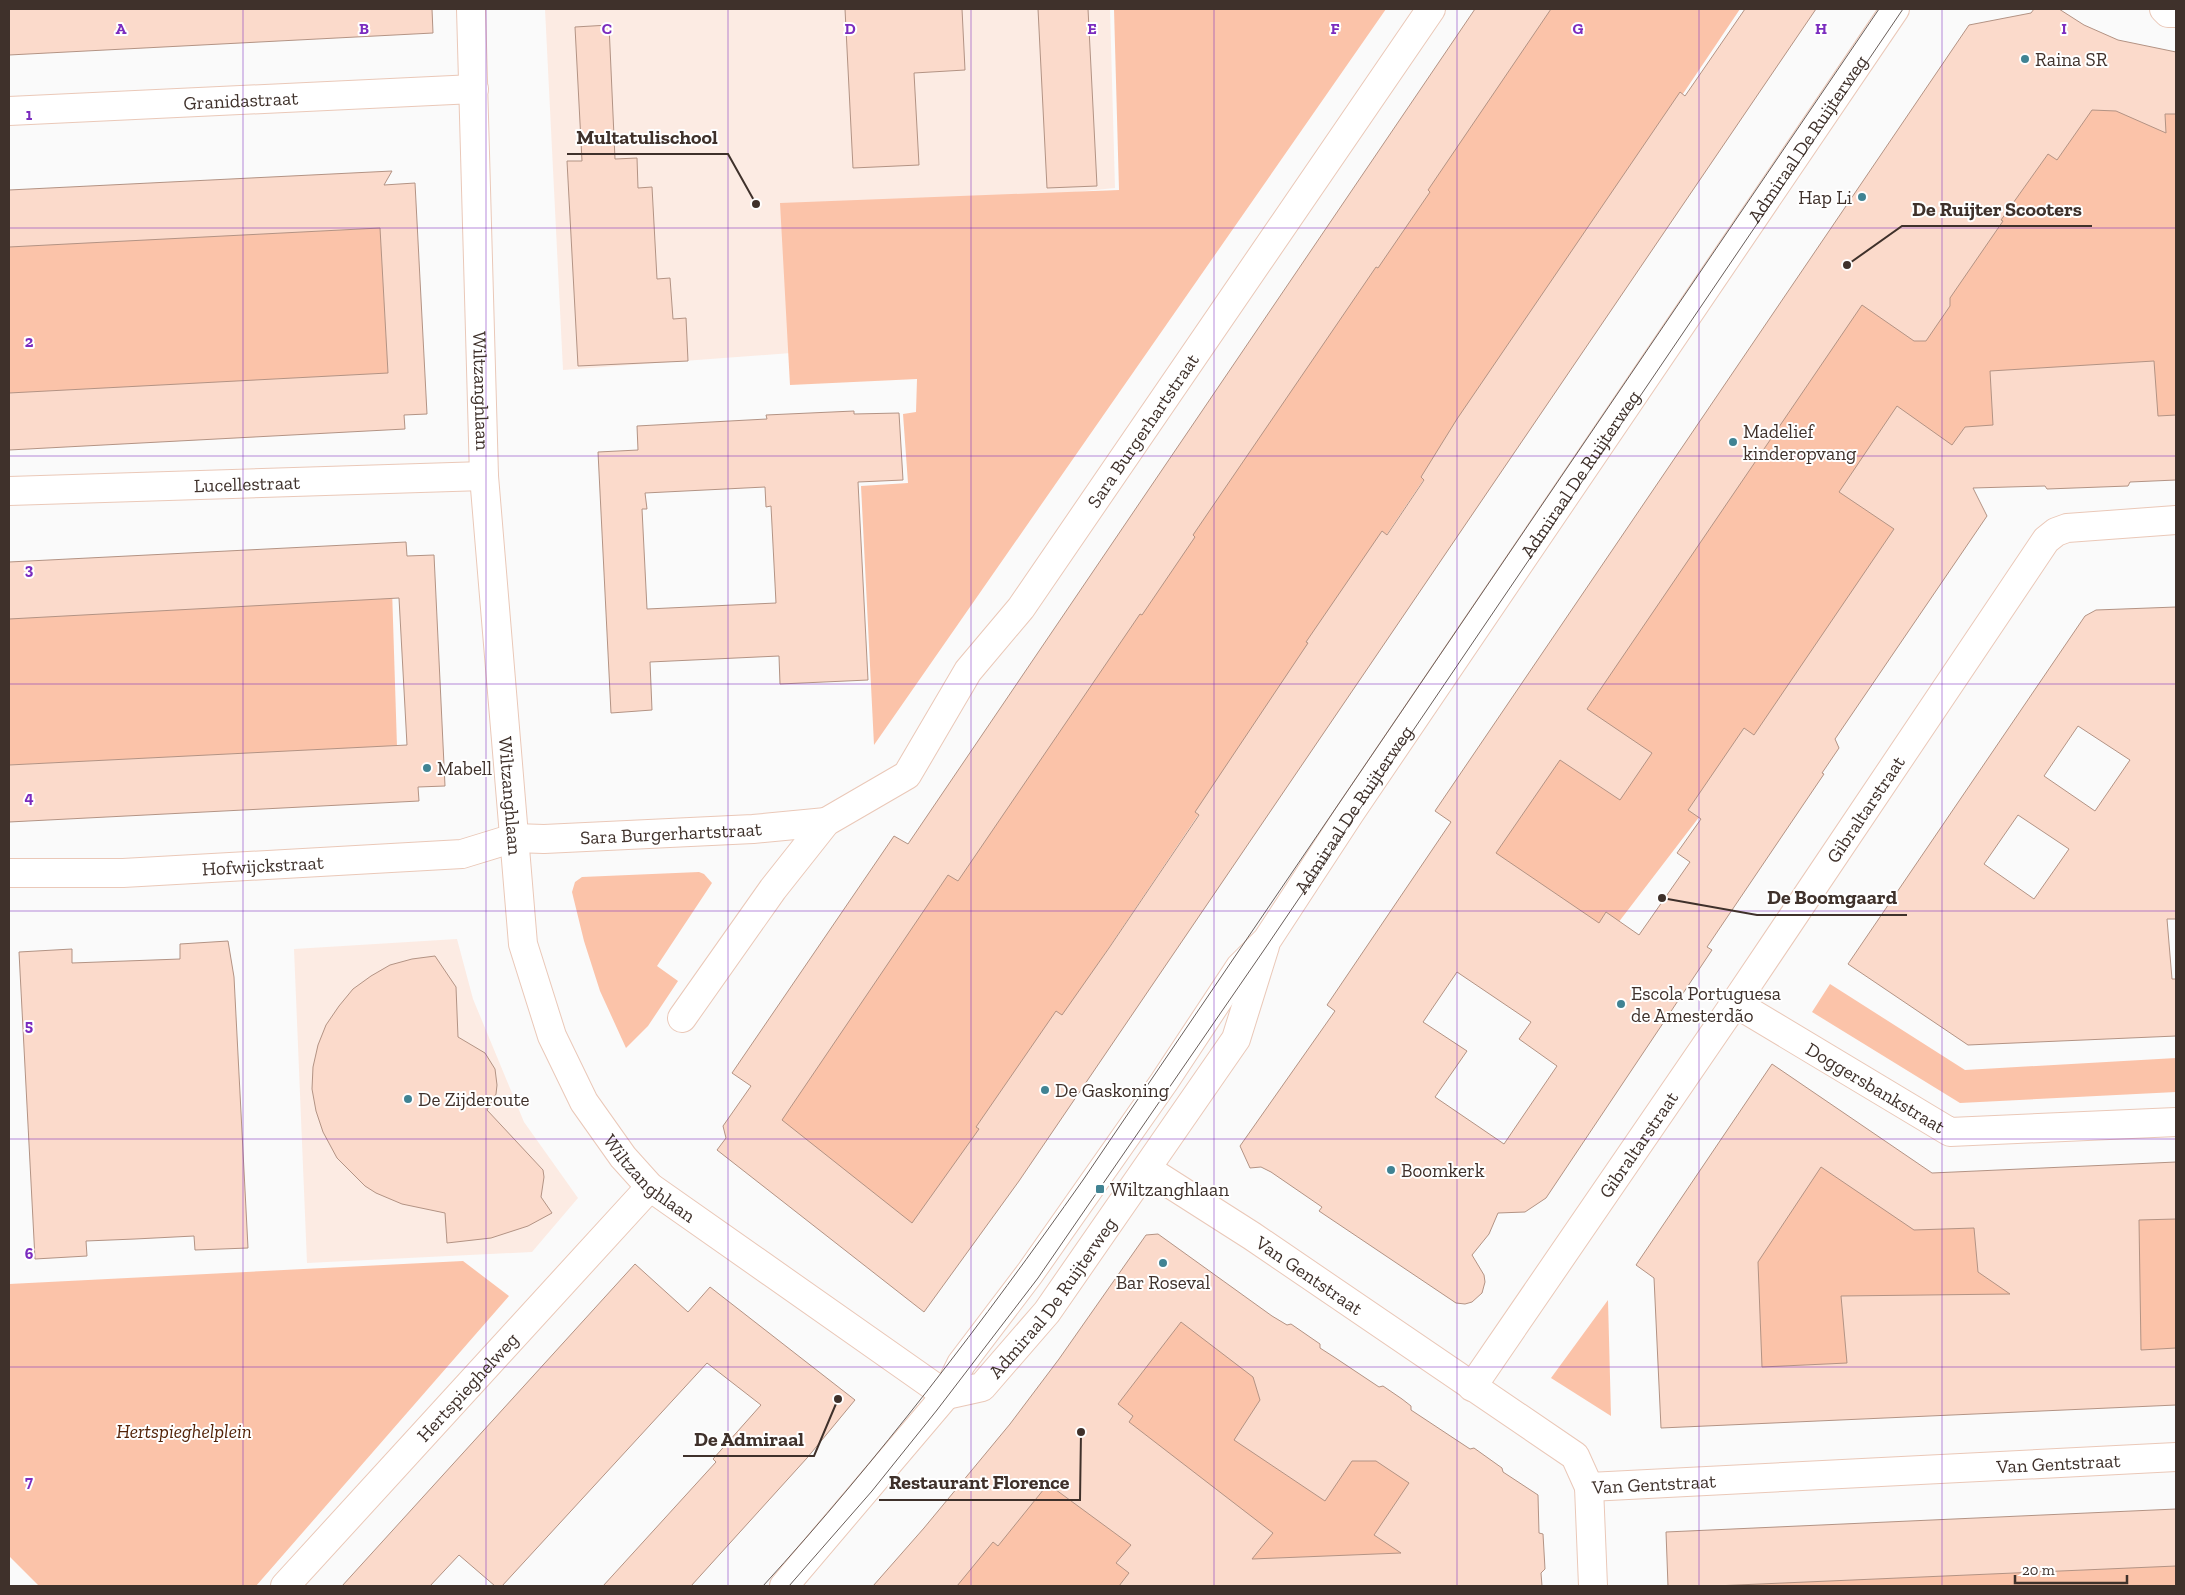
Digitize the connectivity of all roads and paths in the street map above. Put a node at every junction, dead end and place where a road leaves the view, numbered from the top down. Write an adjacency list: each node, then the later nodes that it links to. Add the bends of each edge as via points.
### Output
1 (471, 9): 6 (street, Wiltzanghlaan)
2 (1431, 9): 11 (street, Sara Burgerhartstraat, via 1021,608 968,671 907,775)
3 (1895, 9): 14 (street, Admiraal De Ruijterweg)
4 (2164, 9): 5 (street, via 2168,13)
5 (2176, 13)
6 (474, 89): 7 (street, Granidastraat); 8 (street, Wiltzanghlaan)
7 (9, 110)
8 (484, 476): 9 (street, Lucellestraat); 12 (street, Wiltzanghlaan)
9 (9, 492)
10 (2176, 520): 15 (street, Gibraltarstraat, via 2067,528 2046,540)
11 (826, 822): 12 (street, Sara Burgerhartstraat, via 743,830); 16 (street, Sara Burgerhartstraat, via 773,889)
12 (514, 838): 13 (street, Hofwijckstraat, via 462,854 122,873); 19 (street, Wiltzanghlaan, via 523,944 552,1036 584,1102 623,1157)
13 (9, 873)
14 (1266, 940): 18 (street, Admiraal De Ruijterweg, via 1236,1039); 21 (street, Admiraal De Ruijterweg, via 1240,967 1030,1273 961,1364)
15 (1735, 1003): 17 (street, Doggersbankstraat, via 1950,1132); 20 (street, Gibraltarstraat)
16 (682, 1018)
17 (2176, 1122)
18 (1147, 1169): 20 (street, Van Gentstraat, via 1252,1236); 21 (street, Admiraal De Ruijterweg, via 1047,1312 982,1387)
19 (650, 1187): 21 (street, Wiltzanghlaan); 24 (street, Hertspieghelweg)
20 (1472, 1386): 23 (street, Van Gentstraat, via 1575,1456)
21 (946, 1395): 25 (street, Admiraal De Ruijterweg)
22 (2176, 1457): 23 (street, Van Gentstraat)
23 (1589, 1487): 26 (street)
24 (285, 1586)
25 (784, 1586)
26 (1593, 1586)

